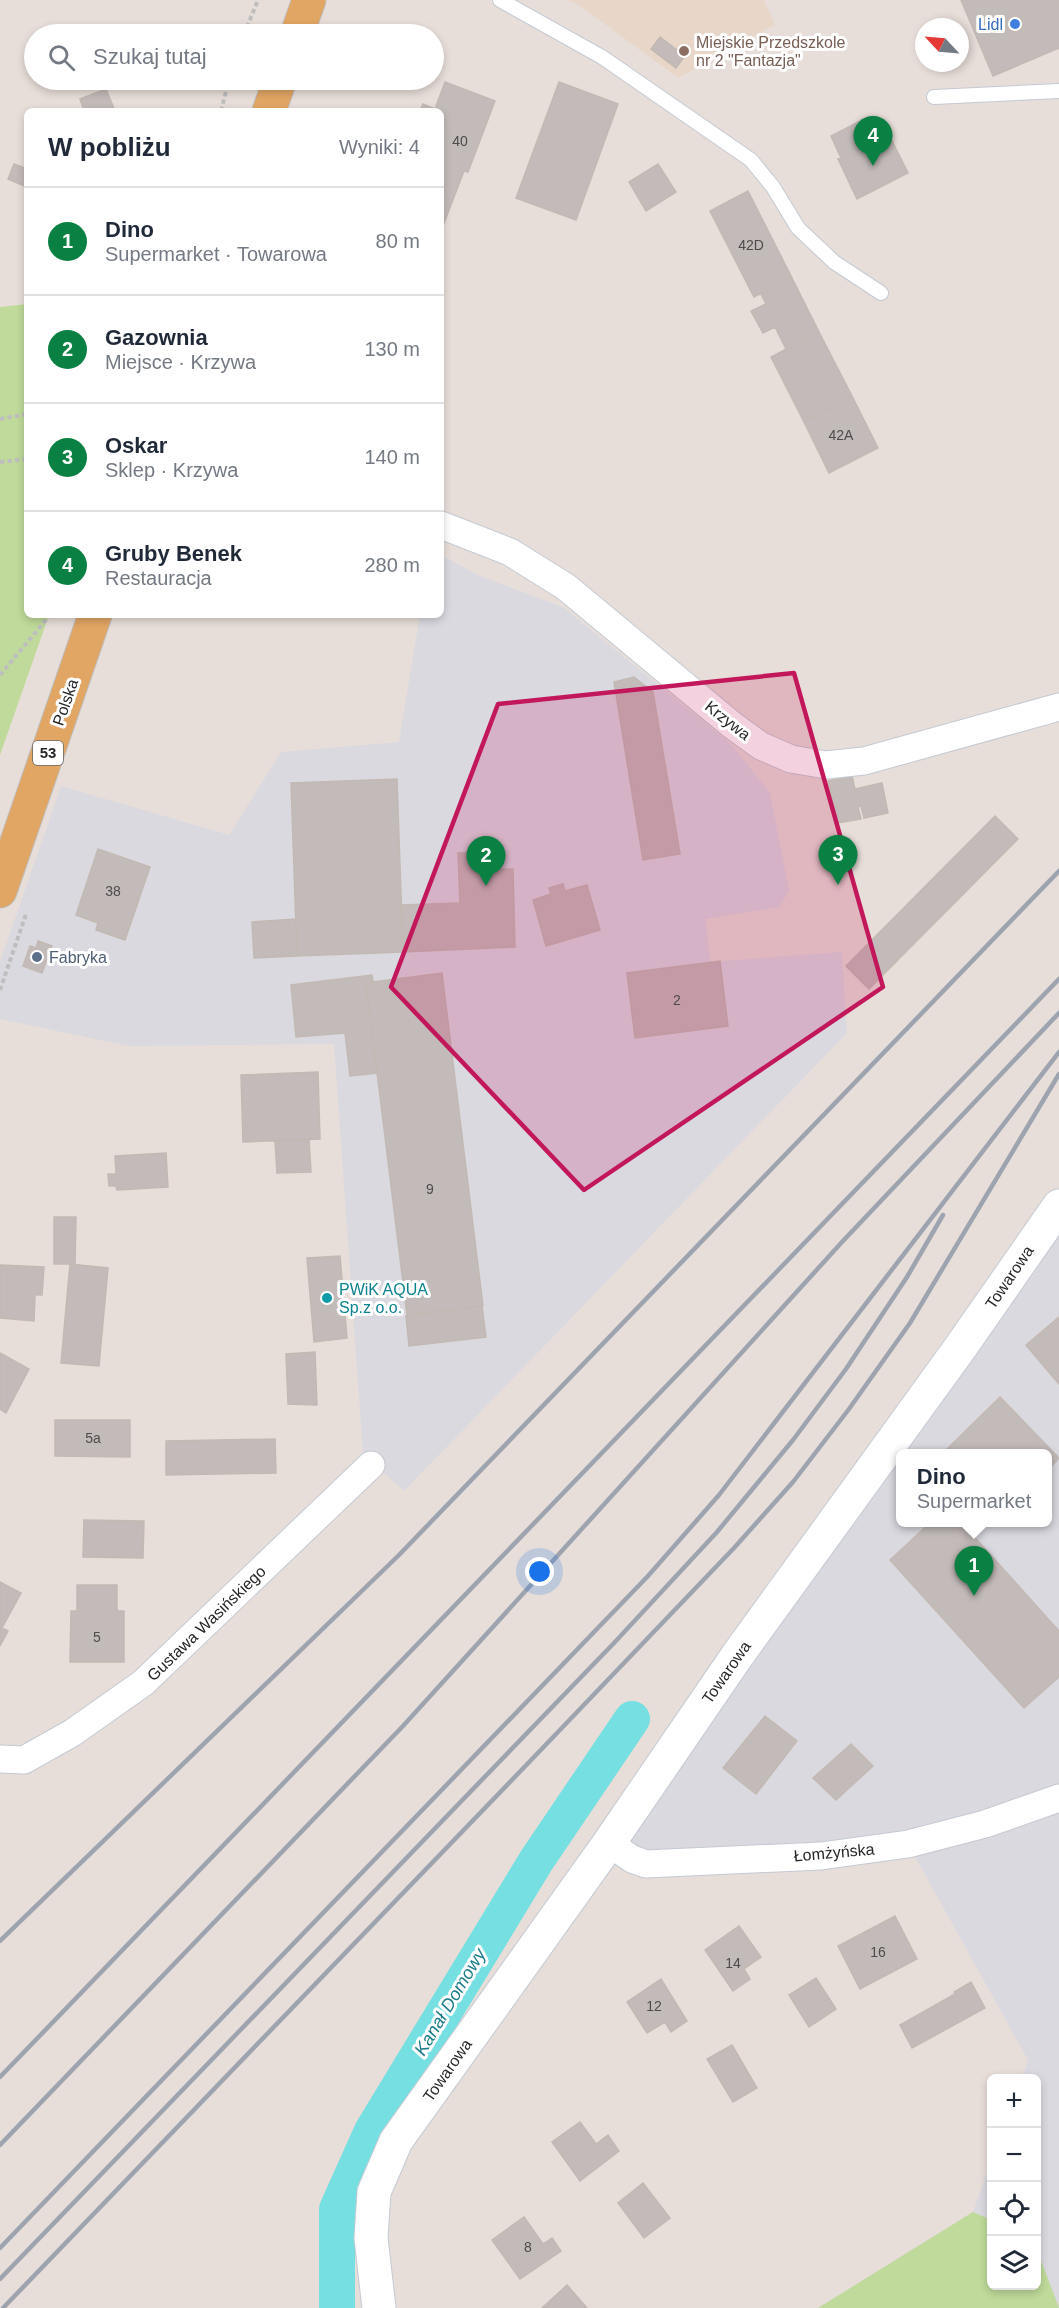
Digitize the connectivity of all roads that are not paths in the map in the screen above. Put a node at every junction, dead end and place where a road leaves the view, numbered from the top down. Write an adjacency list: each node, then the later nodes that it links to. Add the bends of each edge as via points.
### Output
1 (309, 0): 3 (main road)
2 (500, 0): 8 (lane, via 602,57 751,160 798,228 834,262)
3 (301, 24)
4 (276, 90): 7 (main road)
5 (1059, 91): 6 (lane)
6 (934, 96)
7 (270, 108)
8 (881, 293)
9 (444, 526): 11 (street, Krzywa, via 510,552 566,587 732,725 761,746 791,759 826,765 864,761)
10 (94, 618): 12 (main road, Polska / 53)
11 (1059, 707)
12 (0, 891)
13 (1059, 1206): 18 (street, Towarowa, via 730,1665)
14 (371, 1465): 16 (street, Gustawa Wasińskiego, via 142,1683 72,1733)
15 (0, 1747): 16 (street, Gustawa Wasińskiego)
16 (12, 1760)
17 (1059, 1798): 18 (street, Łomżyńska, via 985,1824 908,1844 821,1856 646,1864)
18 (609, 1843): 19 (street, Towarowa, via 396,2141 374,2192 371,2238)
19 (379, 2308)

